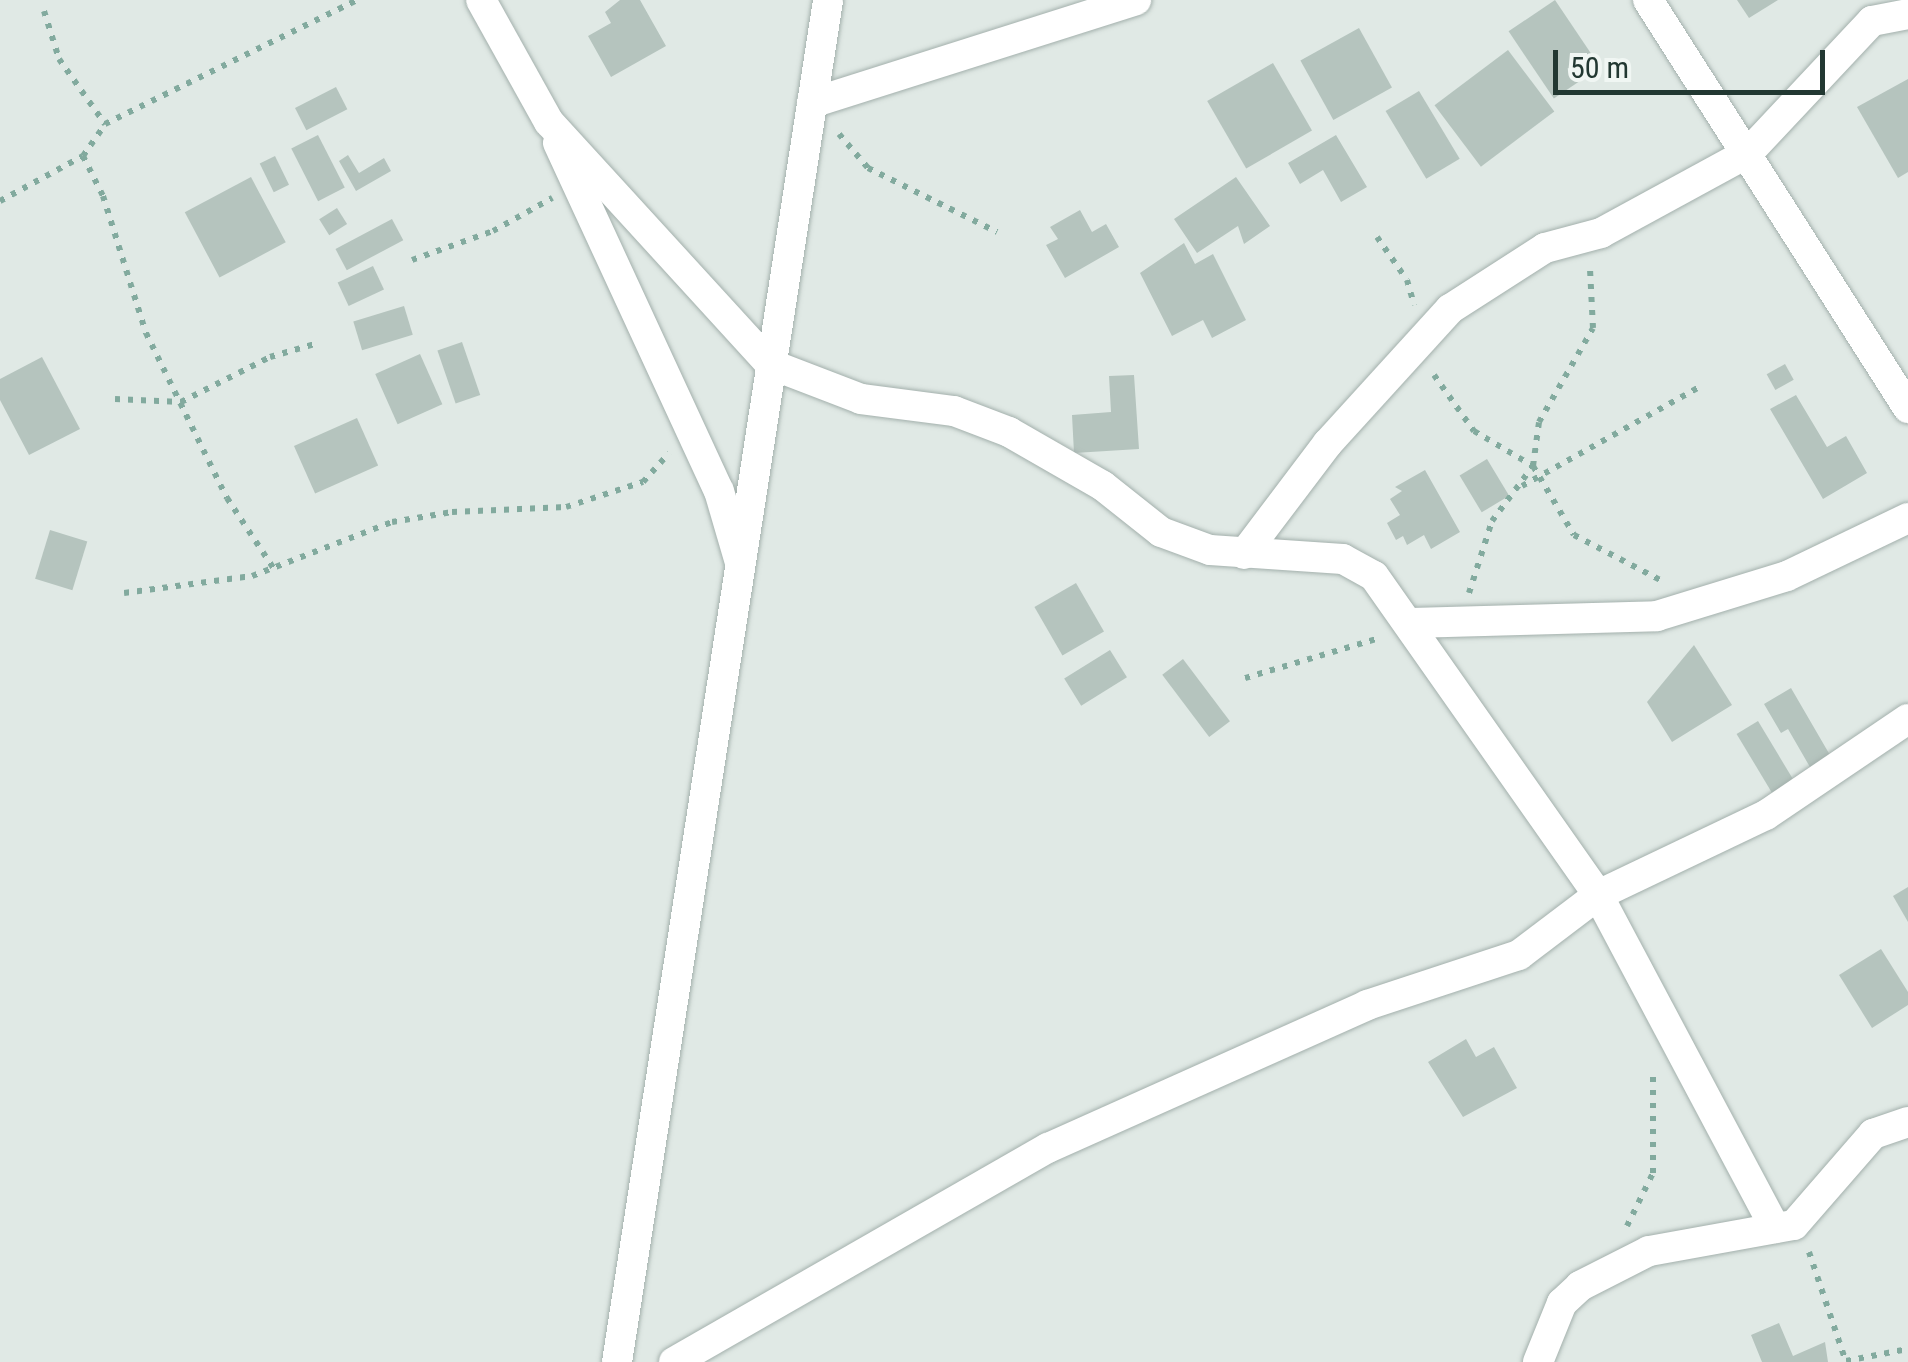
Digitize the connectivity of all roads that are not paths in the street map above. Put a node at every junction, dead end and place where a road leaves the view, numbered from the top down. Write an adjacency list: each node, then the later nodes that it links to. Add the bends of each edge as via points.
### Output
1 (480, 0): 7 (street)
2 (828, 0): 6 (street)
3 (1136, 0): 6 (street)
4 (1648, 0): 8 (street)
5 (1908, 14): 8 (street, via 1872,21)
6 (812, 103): 9 (street)
7 (549, 122): 9 (street); 13 (street, via 719,492)
8 (1748, 153): 10 (street); 12 (street, via 1591,236 1545,248 1450,309 1328,444)
9 (770, 364): 12 (street, via 861,399 990,424 1089,477 1161,532); 13 (street)
10 (1908, 408)
11 (1908, 518): 14 (street, via 1787,576 1657,616)
12 (1244, 554): 14 (street, via 1360,565)
13 (740, 562): 19 (street)
14 (1412, 623): 16 (street)
15 (1908, 719): 16 (street, via 1766,815)
16 (1598, 895): 18 (street); 20 (street, via 1519,955 1367,1005 1048,1148)
17 (1908, 1122): 18 (street, via 1872,1134)
18 (1785, 1226): 21 (street, via 1665,1248 1604,1271 1562,1303)
19 (617, 1362)
20 (674, 1362)
21 (1538, 1362)

